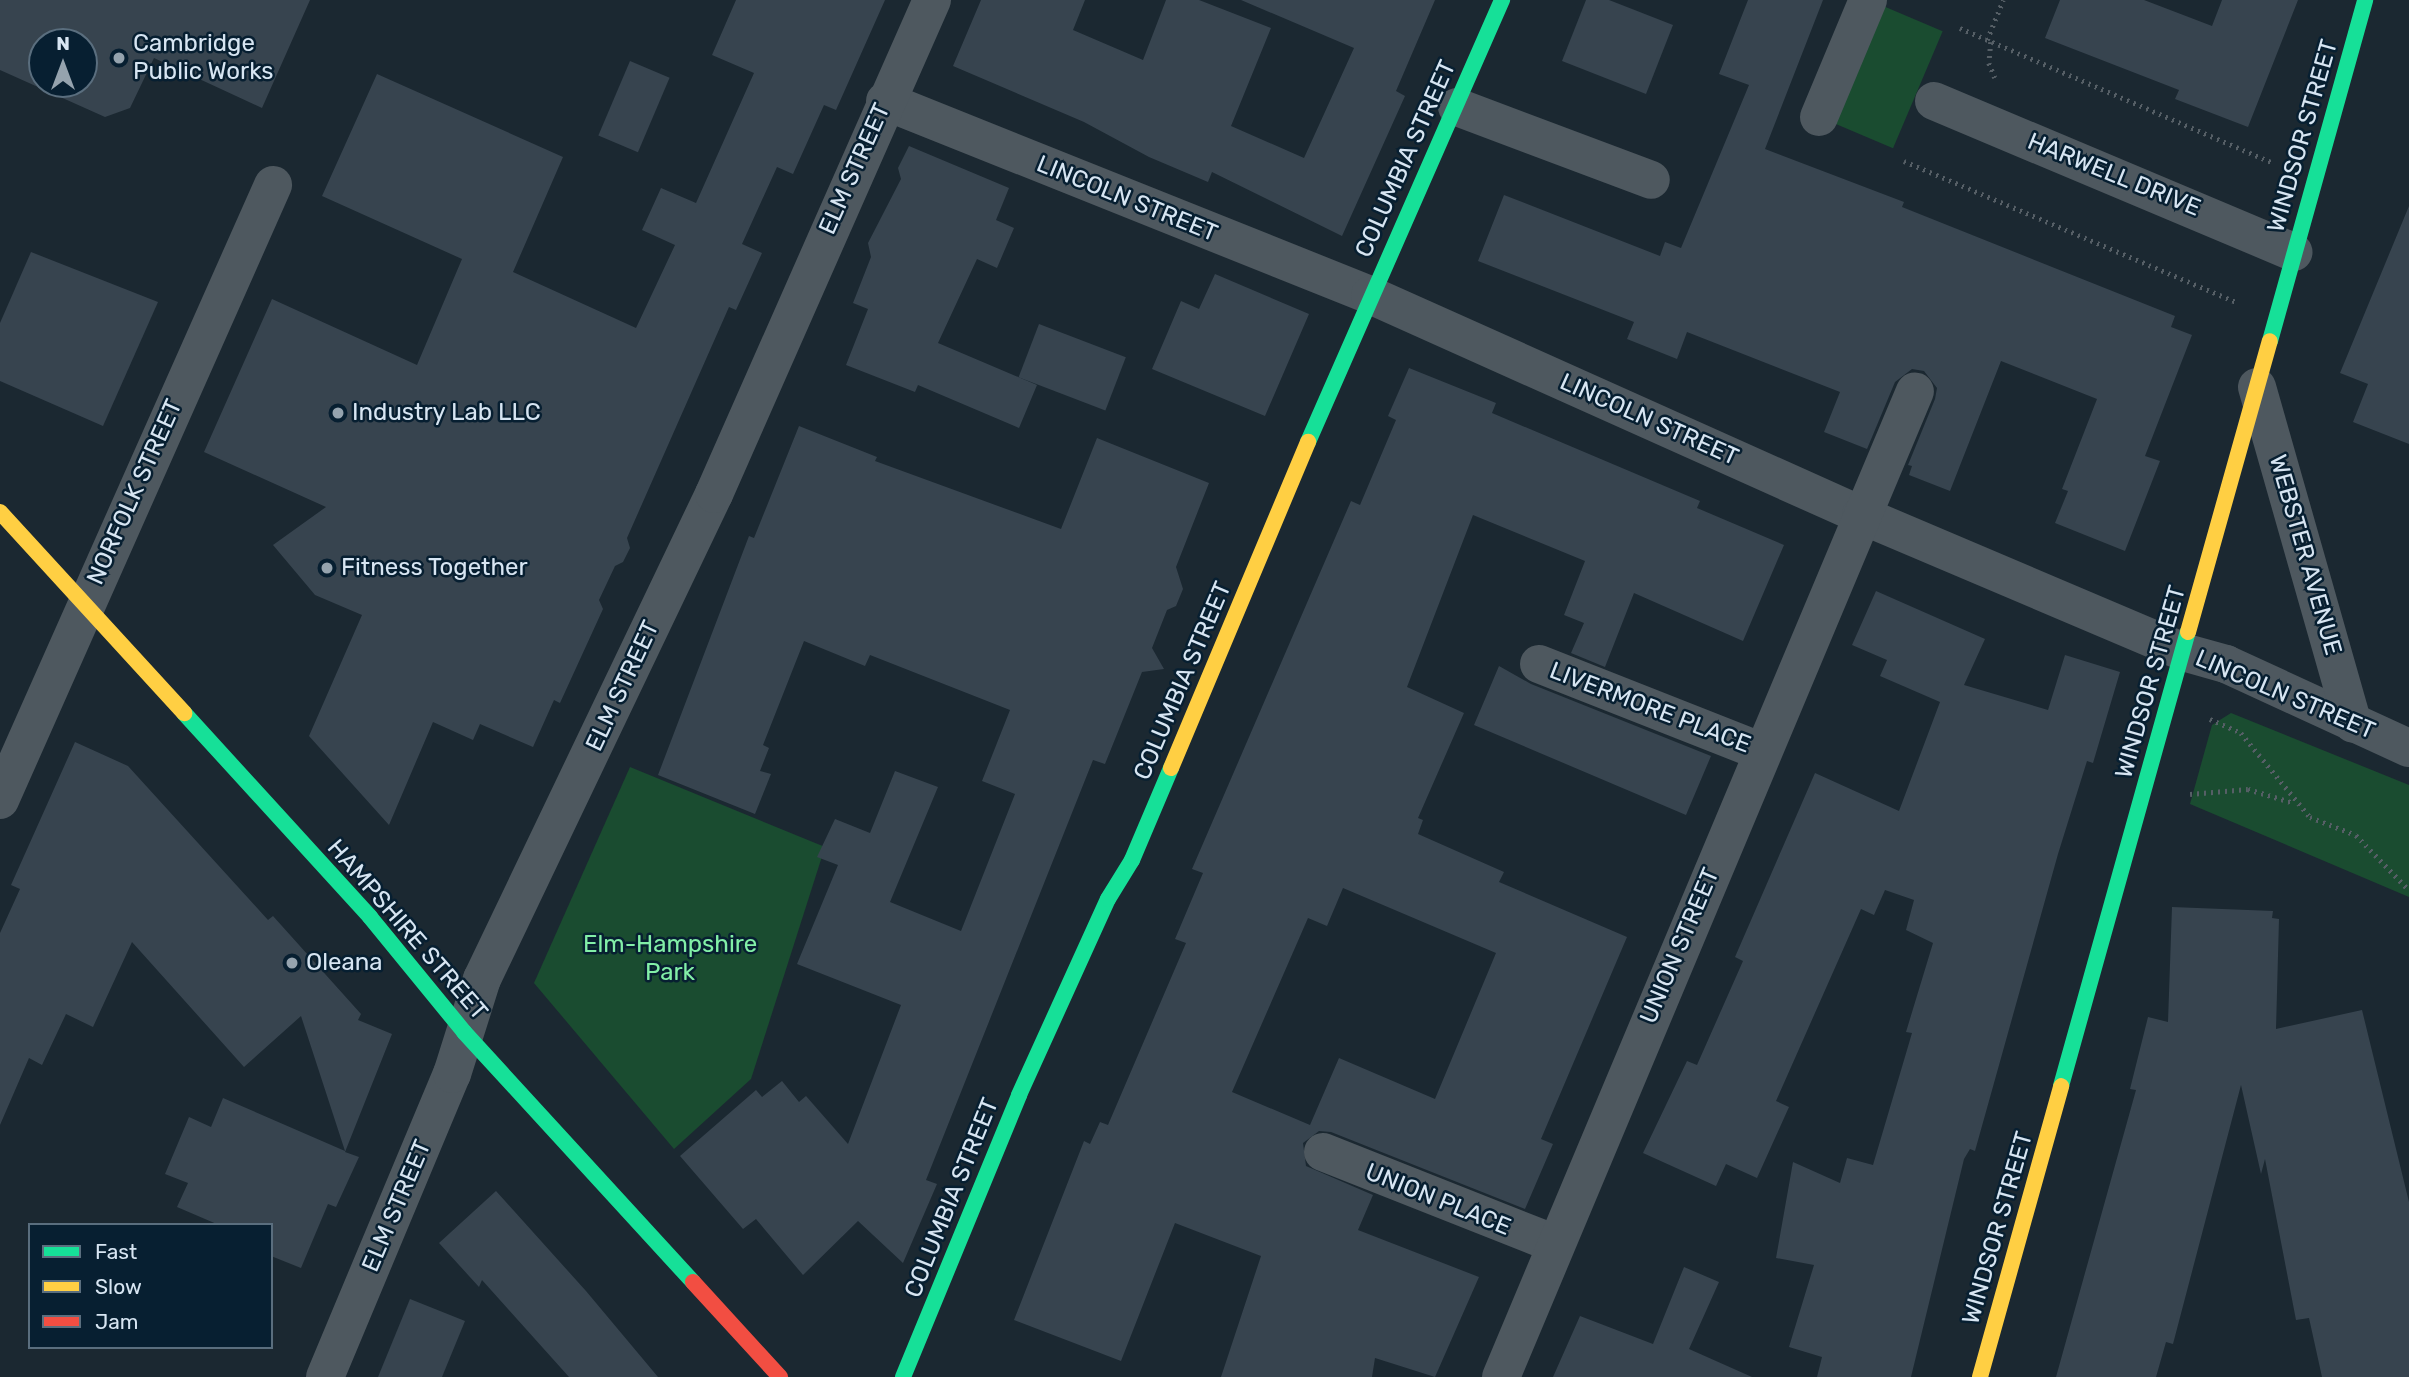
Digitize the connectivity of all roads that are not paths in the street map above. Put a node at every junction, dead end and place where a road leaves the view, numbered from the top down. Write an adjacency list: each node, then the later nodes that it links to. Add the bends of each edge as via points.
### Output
1 (932, 0): 5 (street, ELM STREET)
2 (1502, 0): 7 (main road, COLUMBIA STREET)
3 (1868, 0): 8 (street)
4 (2365, 0): 11 (main road, WINDSOR STREET)
5 (885, 101): 12 (street, LINCOLN STREET); 24 (street, ELM STREET, via 713,494 482,979)
6 (1934, 101): 11 (street, HARWELL DRIVE)
7 (1457, 107): 9 (street); 12 (main road, COLUMBIA STREET)
8 (1819, 117)
9 (1651, 180)
10 (273, 185): 17 (street, NORFOLK STREET)
11 (2294, 251): 13 (main road, WINDSOR STREET)
12 (1370, 295): 16 (street, LINCOLN STREET); 29 (main road, COLUMBIA STREET, via 1132,860 1108,899 1024,1083)
13 (2257, 387): 18 (main road, WINDSOR STREET); 20 (street, WEBSTER AVENUE)
14 (1915, 391): 16 (street, UNION STREET)
15 (0, 512): 17 (main road, HAMPSHIRE STREET)
16 (1861, 515): 18 (street, LINCOLN STREET); 22 (street, UNION STREET)
17 (84, 606): 23 (street, NORFOLK STREET); 24 (main road, HAMPSHIRE STREET, via 370,917)
18 (2183, 652): 20 (street, LINCOLN STREET, via 2226,664); 31 (main road, WINDSOR STREET)
19 (1539, 664): 22 (street, LIVERMORE PLACE)
20 (2353, 724): 21 (street, LINCOLN STREET)
21 (2409, 748)
22 (1762, 751): 26 (street, UNION STREET)
23 (0, 800)
24 (464, 1032): 27 (street, ELM STREET, via 452,1074); 28 (main road, HAMPSHIRE STREET)
25 (1323, 1152): 26 (street, UNION PLACE)
26 (1555, 1244): 30 (street, UNION STREET)
27 (325, 1377)
28 (780, 1377)
29 (903, 1377)
30 (1500, 1377)
31 (1980, 1377)

